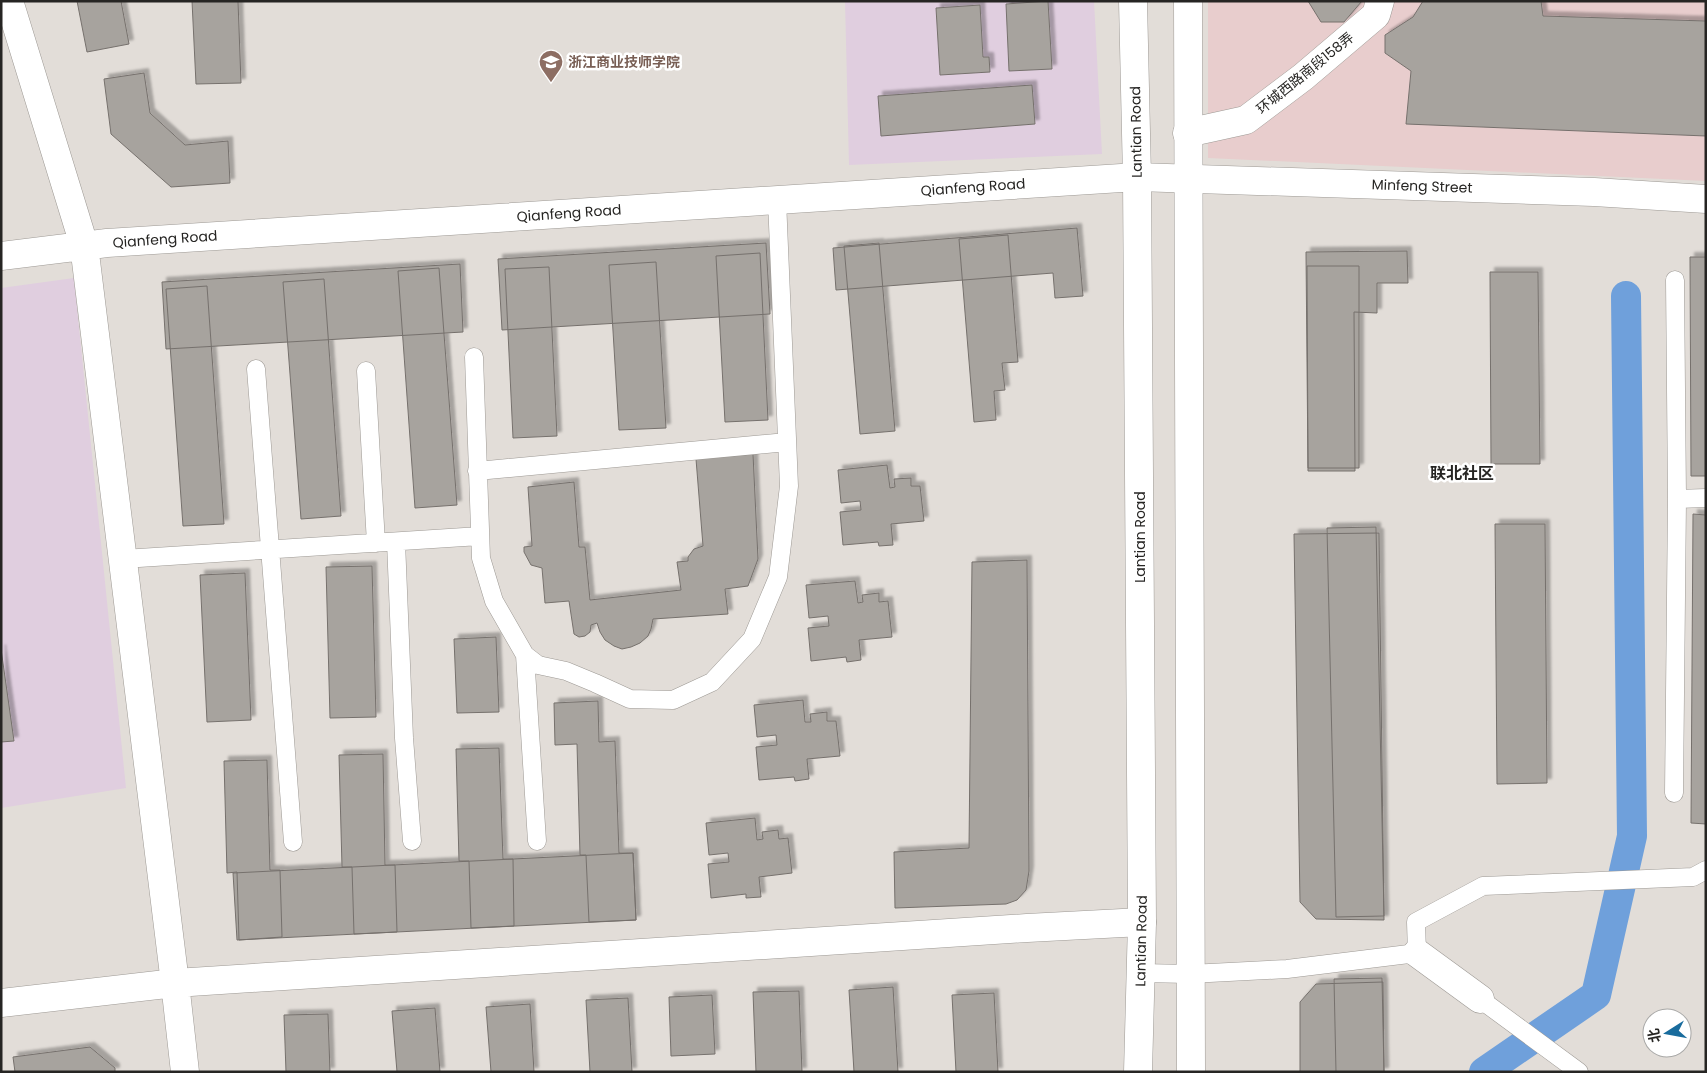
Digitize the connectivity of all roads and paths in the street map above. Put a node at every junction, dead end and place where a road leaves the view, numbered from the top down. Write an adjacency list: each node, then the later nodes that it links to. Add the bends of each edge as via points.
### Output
1 (9, 1): 10 (street)
2 (1133, 1): 6 (street, Lantian Road)
3 (1188, 1): 5 (street)
4 (1380, 1): 5 (street, 环城西路南段158弄, via 1376,15 1246,120)
5 (1188, 133): 7 (street)
6 (1137, 177): 7 (street, Minfeng Street); 9 (street, Qianfeng Road); 31 (street, Lantian Road)
7 (1188, 179): 8 (street, Minfeng Street, via 1594,192); 34 (street)
8 (1706, 199)
9 (777, 200): 10 (street, Qianfeng Road); 16 (lane)
10 (84, 245): 11 (street, Qianfeng Road); 24 (street)
11 (1, 256)
12 (1675, 280): 18 (lane)
13 (474, 358): 17 (lane)
14 (256, 369): 23 (lane)
15 (366, 371): 22 (lane)
16 (787, 442): 17 (lane); 25 (lane, via 789,486 778,577 752,639 712,682 673,700 630,700 595,683 538,665)
17 (477, 471): 20 (lane)
18 (1677, 498): 19 (lane); 26 (lane)
19 (1706, 498)
20 (480, 536): 21 (lane); 25 (lane, via 481,558 494,601)
21 (396, 542): 22 (lane); 27 (lane)
22 (376, 543): 23 (lane)
23 (270, 550): 24 (lane); 29 (lane)
24 (123, 559): 35 (street)
25 (525, 654): 28 (lane)
26 (1674, 793)
27 (412, 841)
28 (537, 841)
29 (293, 842)
30 (1706, 870): 32 (lane, via 1693,877 1482,886 1416,922)
31 (1142, 922): 33 (street, Lantian Road); 35 (street)
32 (1417, 953): 34 (lane, via 1287,970); 36 (street)
33 (1140, 974): 34 (lane); 39 (street, Lantian Road)
34 (1190, 974): 40 (street)
35 (175, 983): 37 (street); 38 (street)
36 (1480, 1000): 41 (lane)
37 (1, 1003)
38 (185, 1072)
39 (1138, 1072)
40 (1191, 1072)
41 (1579, 1072)

